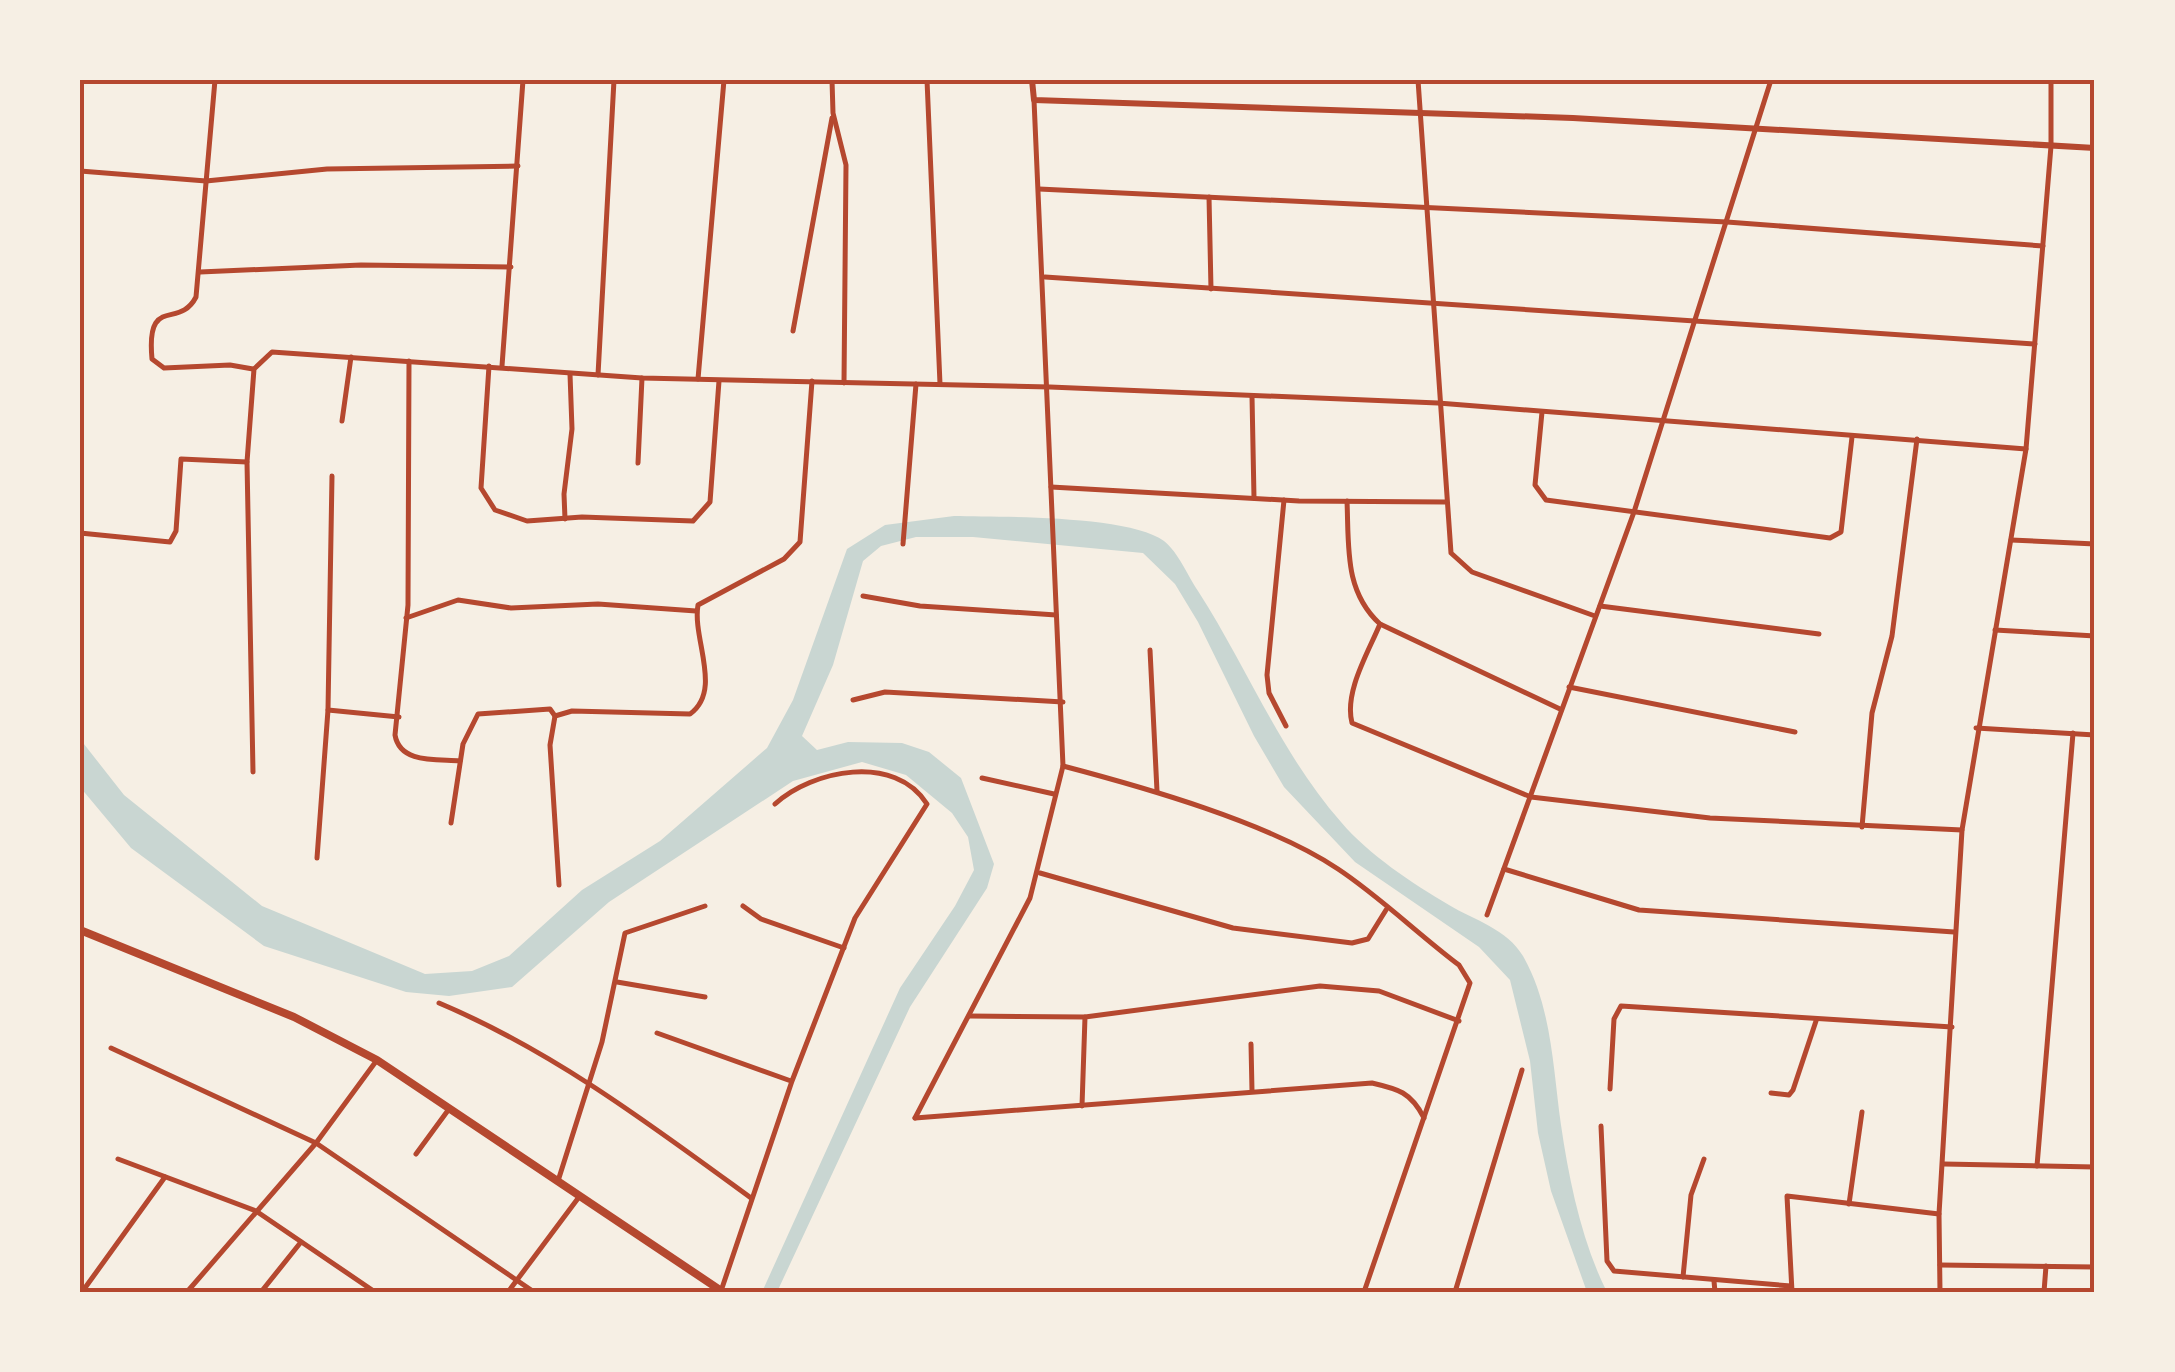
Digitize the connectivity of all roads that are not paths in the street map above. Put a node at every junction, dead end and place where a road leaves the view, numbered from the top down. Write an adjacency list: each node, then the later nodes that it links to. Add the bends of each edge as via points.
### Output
1 (215, 80): 19 (street)
2 (522, 80): 17 (street)
3 (614, 80): 39 (street)
4 (724, 80): 41 (street)
5 (832, 80): 12 (street)
6 (927, 80): 46 (street)
7 (1032, 80): 11 (street)
8 (1418, 80): 13 (street)
9 (1771, 80): 14 (street)
10 (2051, 80): 15 (street)
11 (1034, 100): 13 (street); 20 (street)
12 (832, 113): 31 (street); 44 (street, via 846,165)
13 (1422, 114): 14 (street); 22 (street)
14 (1754, 129): 15 (street); 23 (street)
15 (2051, 146): 16 (street); 24 (street)
16 (2095, 148)
17 (518, 166): 19 (street, via 326,169); 25 (street)
18 (80, 171): 19 (street)
19 (206, 181): 26 (street)
20 (1039, 189): 21 (street); 27 (street)
21 (1209, 197): 22 (street); 28 (street)
22 (1425, 206): 23 (street); 29 (street)
23 (1726, 222): 24 (street); 30 (street)
24 (2042, 246): 32 (street)
25 (512, 267): 26 (street, via 361,264); 36 (street)
26 (200, 272): 37 (street, via 192,305 154,323 152,358 164,368)
27 (1045, 277): 28 (street); 47 (street)
28 (1211, 289): 29 (street)
29 (1431, 305): 30 (street); 49 (street)
30 (1696, 322): 32 (street); 51 (street)
31 (793, 332)
32 (2035, 344): 55 (street)
33 (351, 357): 34 (street); 37 (street, via 272,352); 52 (street)
34 (409, 361): 35 (street); 75 (street)
35 (489, 366): 36 (street); 65 (street, via 480,488 485,500 518,520)
36 (502, 367): 38 (street)
37 (254, 369): 56 (street)
38 (570, 374): 39 (street); 65 (street)
39 (598, 375): 40 (street)
40 (642, 378): 41 (street); 57 (street)
41 (698, 379): 42 (street)
42 (719, 381): 43 (street); 65 (street, via 710,502 702,516)
43 (812, 381): 44 (street); 72 (street, via 800,542 790,555)
44 (844, 383): 45 (street)
45 (916, 384): 46 (street); 68 (street)
46 (940, 384): 47 (street)
47 (1050, 387): 48 (street); 59 (street)
48 (1252, 396): 49 (street); 60 (street)
49 (1438, 403): 50 (street); 63 (street)
50 (1542, 412): 51 (street); 64 (street, via 1538,493 1546,500)
51 (1664, 420): 53 (street); 64 (street)
52 (342, 422)
53 (1852, 436): 54 (street); 64 (street, via 1836,536)
54 (1917, 439): 55 (street); 102 (street, via 1892,636 1872,712)
55 (2026, 449): 67 (street)
56 (247, 462): 66 (street, via 182,459 170,542); 95 (street)
57 (638, 463)
58 (332, 476): 85 (street)
59 (1051, 487): 60 (street); 73 (street)
60 (1254, 498): 61 (street)
61 (1284, 500): 62 (street); 88 (street, via 1268,675)
62 (1347, 502): 63 (street); 76 (street, via 1355,594)
63 (1445, 502): 74 (street, via 1451,553 1462,567)
64 (1634, 512): 71 (street)
65 (566, 519)
66 (80, 533)
67 (2011, 540): 69 (street); 77 (street)
68 (903, 544)
69 (2095, 544)
70 (863, 596): 73 (street)
71 (1600, 606): 74 (street); 78 (street)
72 (696, 611): 75 (street, via 598,604 511,608 458,600); 86 (street, via 706,687 700,707 690,714)
73 (1056, 615): 83 (street)
74 (1595, 616): 81 (street)
75 (406, 618): 87 (street)
76 (1380, 624): 84 (street); 99 (street, via 1354,688 1352,722)
77 (1995, 630): 79 (street); 89 (street)
78 (1819, 634)
79 (2095, 636)
80 (1150, 650): 97 (street)
81 (1569, 687): 84 (street); 90 (street)
82 (852, 700): 83 (street, via 885,692)
83 (1063, 702): 94 (street)
84 (1561, 709): 99 (street)
85 (328, 710): 87 (street); 104 (street)
86 (555, 716): 93 (street, via 550,708 478,714); 107 (street, via 550,745)
87 (400, 717): 93 (street, via 395,735 402,752)
88 (1286, 726)
89 (1976, 728): 91 (street); 103 (street)
90 (1796, 732)
91 (2073, 733): 92 (street); 143 (street)
92 (2095, 735)
93 (460, 761): 101 (street)
94 (1064, 766): 97 (street); 98 (street)
95 (253, 772)
96 (982, 778): 98 (street)
97 (1158, 793): 110 (street, via 1313,855)
98 (1054, 794): 106 (street)
99 (1531, 797): 102 (street); 105 (street)
100 (776, 804): 114 (street, via 798,786 858,770 908,787 927,804 855,918)
101 (451, 822)
102 (1862, 828): 103 (street)
103 (1962, 830): 113 (street)
104 (318, 858)
105 (1503, 869): 111 (street); 113 (street, via 1639,910)
106 (1040, 873): 110 (street, via 1233,928 1352,943 1368,939); 118 (street)
107 (559, 886)
108 (705, 906): 115 (street, via 625,934)
109 (742, 906): 114 (street)
110 (1386, 910): 121 (street, via 1464,972 1470,983)
111 (1486, 915)
112 (80, 930): 126 (main road, via 294,1017)
113 (1954, 932): 122 (street)
114 (844, 948): 128 (street)
115 (617, 982): 116 (street); 129 (street)
116 (704, 997)
117 (439, 1004): 129 (street)
118 (969, 1016): 119 (street); 133 (street, via 916,1118)
119 (1085, 1016): 121 (street, via 1349,986); 133 (street)
120 (1816, 1020): 122 (street); 130 (street, via 1621,1006 1614,1018); 132 (street, via 1789,1095)
121 (1460, 1021): 136 (street)
122 (1952, 1027): 142 (street)
123 (657, 1033): 128 (street)
124 (1251, 1044): 131 (street)
125 (112, 1048): 138 (street)
126 (377, 1060): 134 (main road); 138 (street)
127 (1522, 1070): 168 (street)
128 (792, 1081): 148 (street)
129 (590, 1084): 146 (street); 148 (street)
130 (1610, 1089)
131 (1252, 1091): 133 (street); 136 (street, via 1372,1083 1399,1088)
132 (1771, 1093)
133 (1082, 1106)
134 (449, 1108): 139 (street); 146 (main road)
135 (1862, 1112): 149 (street)
136 (1424, 1118): 167 (street)
137 (1601, 1126): 156 (street, via 1607,1260 1620,1273)
138 (316, 1143): 150 (street); 157 (street)
139 (416, 1154)
140 (118, 1158): 145 (street)
141 (1704, 1160): 156 (street, via 1691,1195)
142 (1944, 1164): 143 (street); 151 (street)
143 (2037, 1166): 144 (street)
144 (2095, 1167)
145 (166, 1177): 150 (street); 160 (street)
146 (558, 1182): 147 (main road)
147 (579, 1197): 157 (street); 166 (main road)
148 (751, 1198): 166 (street)
149 (1848, 1204): 151 (street); 159 (street, via 1784,1198)
150 (256, 1212): 152 (street); 161 (street)
151 (1939, 1214): 153 (street)
152 (302, 1242): 162 (street); 163 (street)
153 (1940, 1265): 154 (street); 170 (street)
154 (2046, 1266): 155 (street); 171 (street)
155 (2095, 1267)
156 (1683, 1277): 158 (street)
157 (517, 1280): 164 (street); 165 (street)
158 (1714, 1281): 159 (street); 169 (street)
159 (1791, 1289)
160 (82, 1292)
161 (187, 1292)
162 (261, 1292)
163 (375, 1292)
164 (508, 1292)
165 (534, 1292)
166 (721, 1292)
167 (1364, 1292)
168 (1455, 1292)
169 (1715, 1292)
170 (1940, 1292)
171 (2044, 1292)

